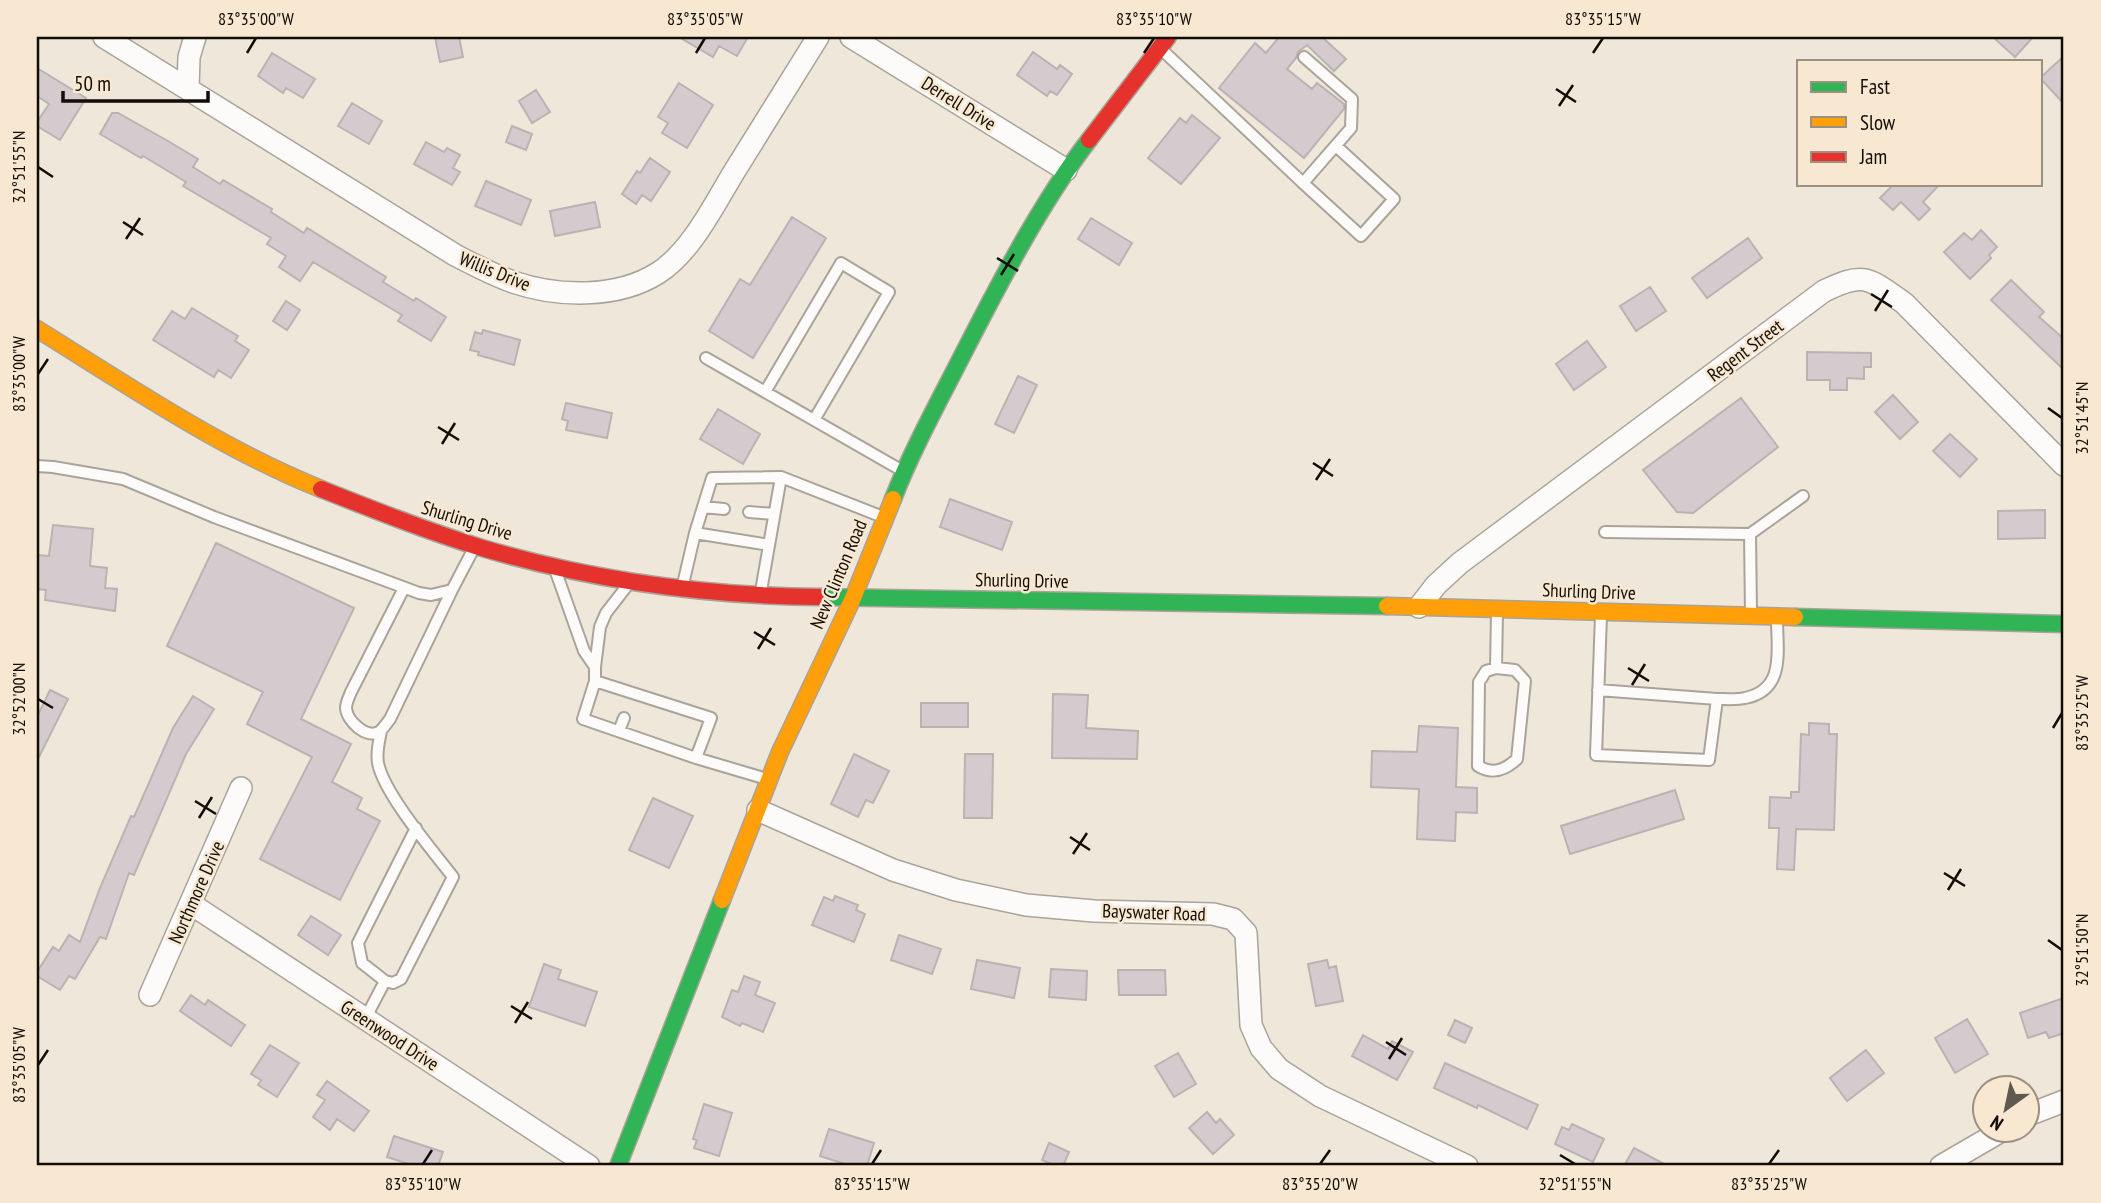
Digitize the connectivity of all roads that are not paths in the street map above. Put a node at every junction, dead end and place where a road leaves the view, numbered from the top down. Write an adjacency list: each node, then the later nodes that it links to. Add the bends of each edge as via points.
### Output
1 (103, 37): 7 (street, Willis Drive)
2 (195, 37): 7 (street)
3 (818, 37): 7 (street, Willis Drive, via 678,256 646,279 596,292 551,291 481,269)
4 (851, 37): 9 (street, Derrell Drive)
5 (1164, 42): 9 (main road, New Clinton Road); 10 (lane)
6 (1304, 57): 8 (lane, via 1352,99 1351,128)
7 (188, 89)
8 (1336, 146): 10 (lane); 10 (lane, via 1394,199 1378,218 1361,236)
9 (1066, 170): 17 (main road, New Clinton Road, via 991,299)
10 (1303, 183)
11 (37, 329): 28 (main road, Shurling Drive, via 190,423 286,474 396,521)
12 (706, 358): 13 (lane)
13 (765, 392): 14 (lane); 14 (lane, via 841,263 889,292)
14 (814, 419): 17 (lane)
15 (2064, 465): 37 (street, Regent Street, via 1904,303 1875,282 1847,280 1824,291 1460,563)
16 (37, 466): 32 (lane, via 123,480)
17 (904, 471): 24 (main road, New Clinton Road)
18 (780, 477): 20 (lane, via 712,478); 23 (lane); 24 (lane)
19 (1803, 496): 27 (lane)
20 (703, 507): 21 (lane); 26 (lane)
21 (724, 509)
22 (749, 512): 23 (lane)
23 (774, 514): 29 (lane)
24 (886, 518): 36 (main road, New Clinton Road)
25 (1605, 532): 27 (lane)
26 (695, 533): 29 (lane); 33 (lane)
27 (1750, 534): 40 (lane)
28 (475, 545): 30 (main road, Shurling Drive); 34 (lane)
29 (769, 545): 35 (lane)
30 (554, 567): 31 (main road, Shurling Drive); 43 (lane, via 584,651)
31 (631, 581): 33 (main road, Shurling Drive); 43 (lane, via 600,626)
32 (404, 588): 34 (lane, via 432,595); 50 (lane, via 346,706 355,725 365,732)
33 (683, 588): 35 (main road, Shurling Drive)
34 (452, 590): 50 (lane)
35 (761, 595): 36 (main road, Shurling Drive)
36 (853, 598): 37 (main road, Shurling Drive); 54 (main road, New Clinton Road)
37 (1419, 607): 38 (main road, Shurling Drive)
38 (1497, 609): 39 (main road, Shurling Drive); 44 (lane)
39 (1601, 612): 40 (main road, Shurling Drive); 46 (lane)
40 (1751, 616): 41 (main road, Shurling Drive)
41 (1777, 617): 42 (main road, Shurling Drive); 47 (lane, via 1777,664 1766,690 1745,698)
42 (2064, 624)
43 (595, 667): 45 (lane)
44 (1496, 668): 44 (lane, via 1486,670 1479,682 1478,766 1496,772 1517,759 1525,681 1515,670)
45 (595, 681): 51 (lane, via 583,719); 53 (lane, via 684,714 711,718)
46 (1598, 690): 47 (lane); 47 (lane, via 1596,755 1709,760)
47 (1717, 699)
48 (624, 718): 51 (lane)
49 (648, 728): 52 (lane)
50 (381, 731): 57 (lane, via 379,767)
51 (619, 731): 52 (lane)
52 (643, 740): 53 (lane, via 671,743)
53 (696, 758): 54 (lane)
54 (769, 780): 56 (main road, New Clinton Road)
55 (241, 788): 58 (street, Northmore Drive)
56 (758, 810): 66 (main road, New Clinton Road); 67 (street, Bayswater Road, via 893,870 957,890 1026,905 1213,914 1233,919 1246,933 1251,1025 1261,1048 1279,1069 1320,1096)
57 (416, 828): 59 (lane, via 358,943 362,963); 59 (lane, via 453,877 401,979)
58 (191, 904): 60 (street, Northmore Drive); 61 (street, Greenwood Drive)
59 (385, 981): 61 (lane)
60 (150, 995)
61 (365, 1019): 65 (street, Greenwood Drive)
62 (2064, 1101): 63 (street)
63 (2042, 1110)
64 (1978, 1144): 68 (street)
65 (589, 1166)
66 (618, 1166)
67 (1467, 1166)
68 (1941, 1166)

